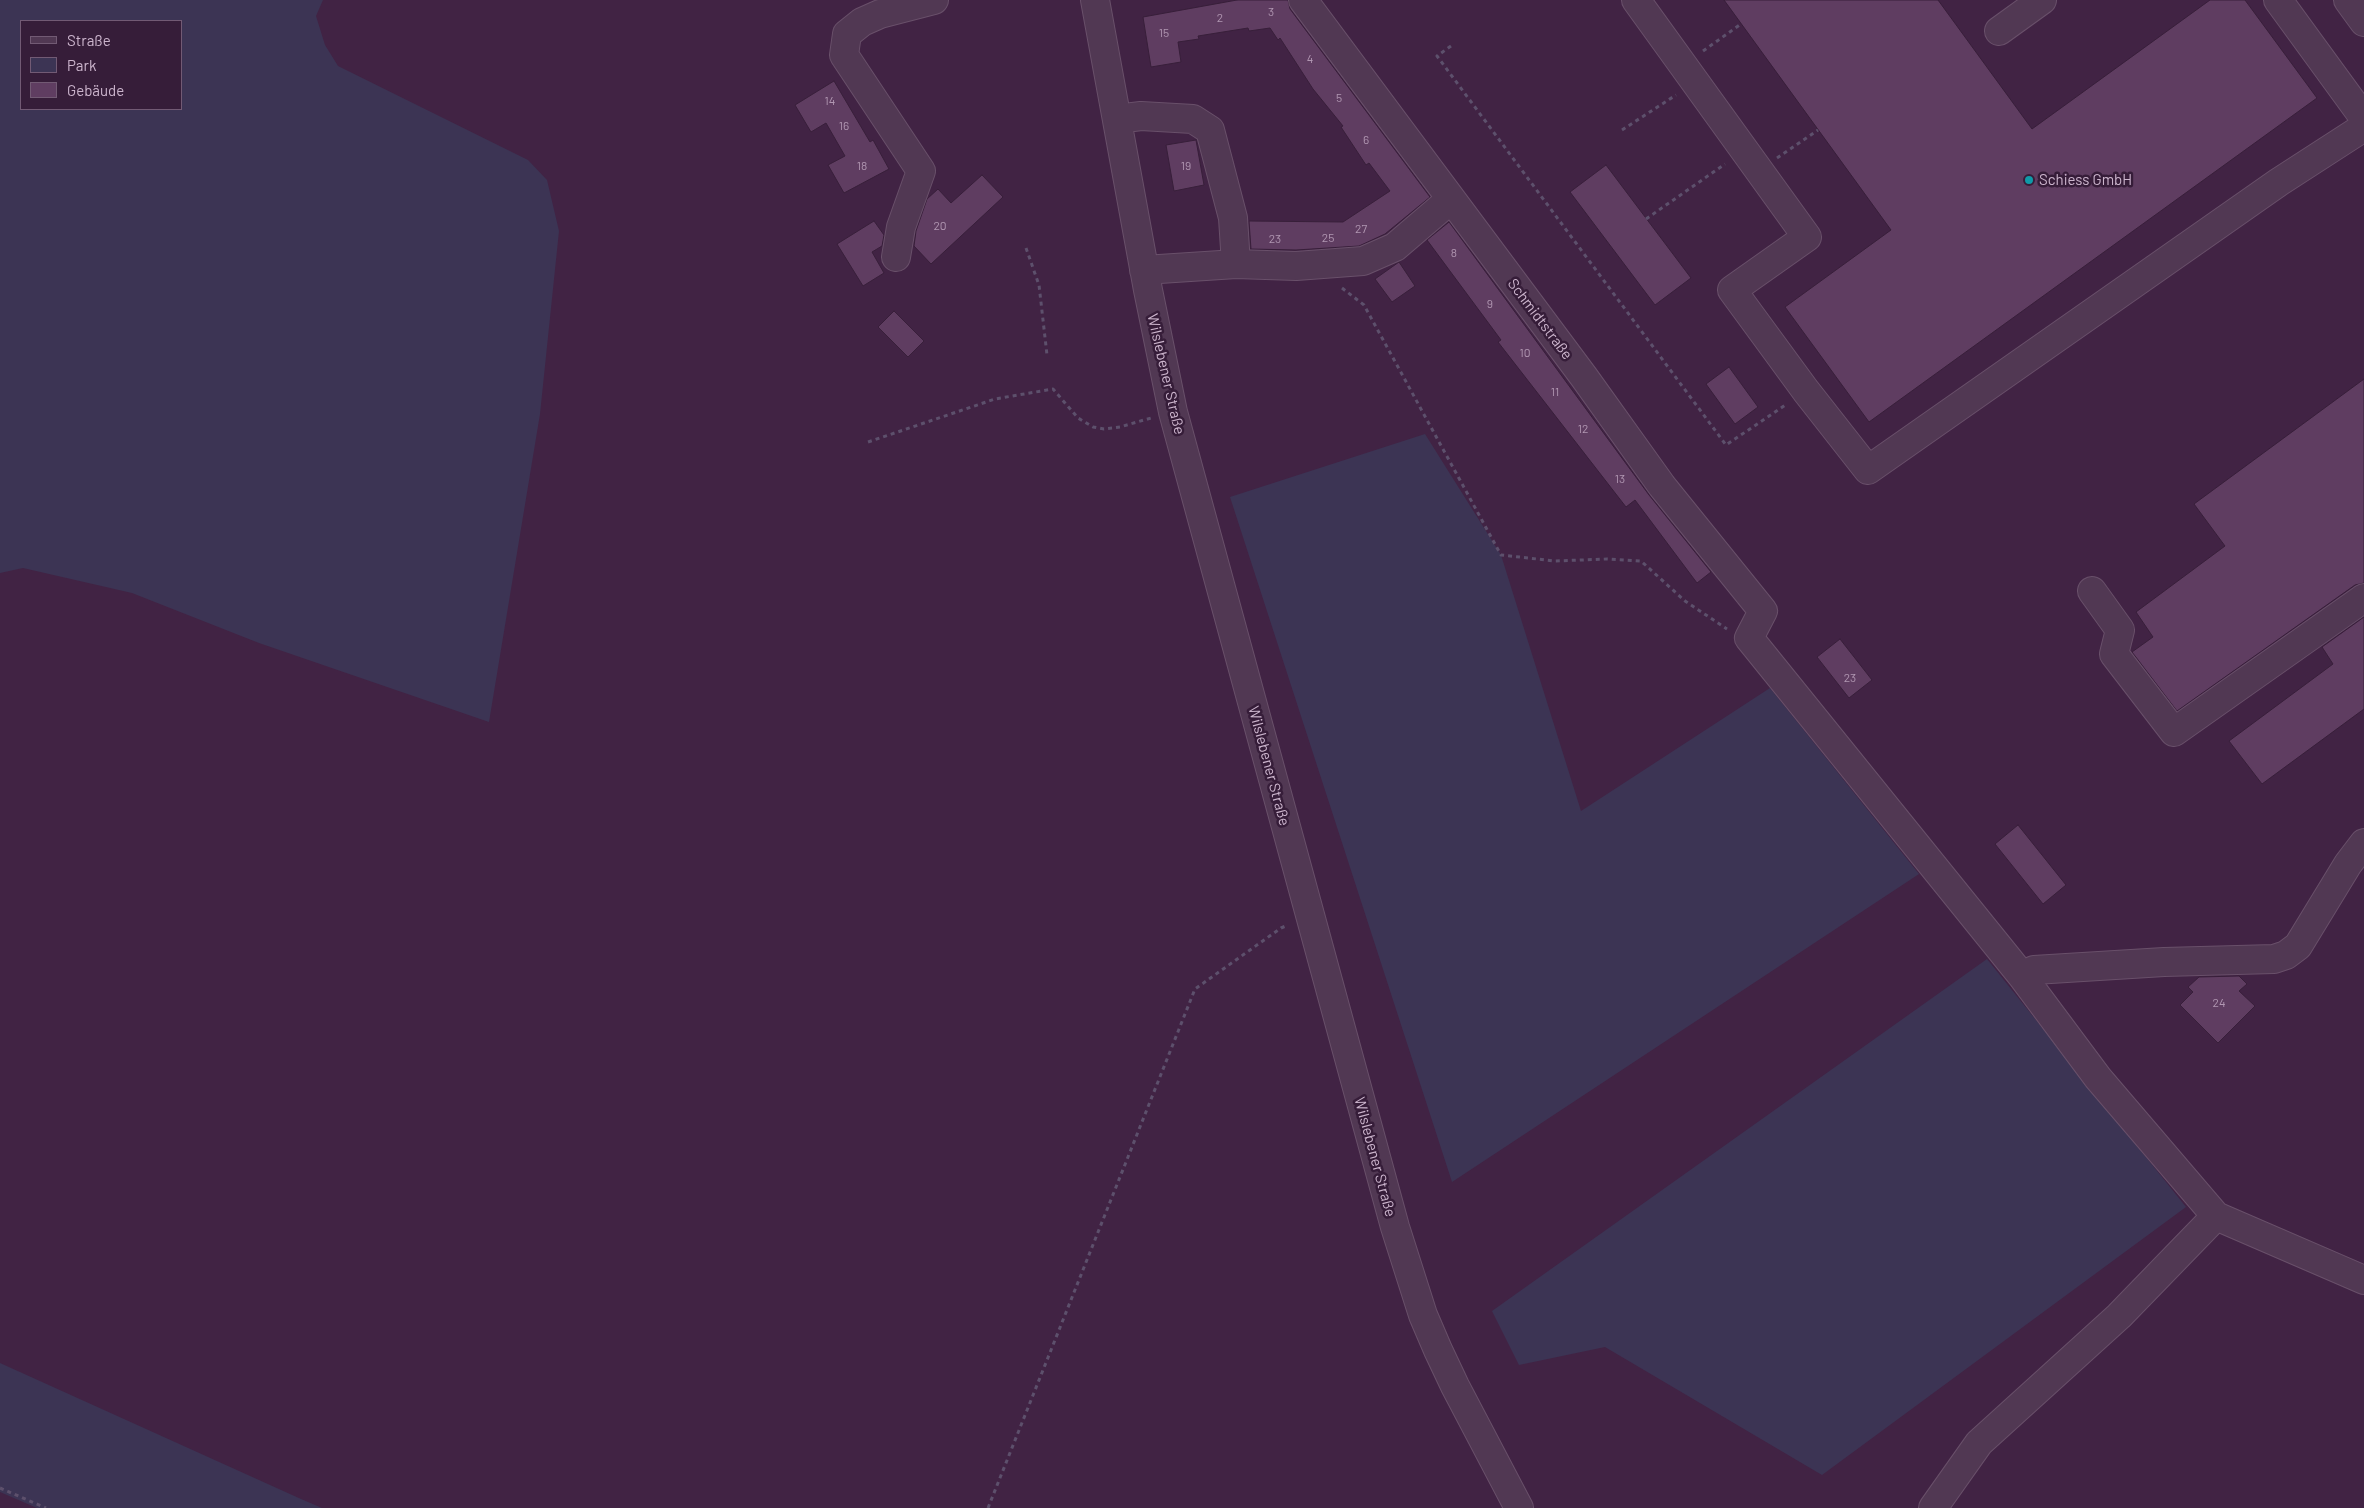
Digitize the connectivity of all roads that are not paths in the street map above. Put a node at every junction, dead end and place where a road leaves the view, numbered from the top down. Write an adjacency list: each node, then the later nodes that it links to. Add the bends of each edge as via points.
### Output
1 (934, 0): 14 (street, via 880,14 847,34 844,55 921,171 902,227)
2 (1095, 0): 11 (street, Wilslebener Straße)
3 (1303, 0): 13 (street, Schmidtstraße)
4 (1636, 0): 12 (street, via 1806,237 1732,290 1868,470 2279,182)
5 (2042, 0): 9 (street)
6 (2278, 0): 10 (street)
7 (2348, 0): 8 (street)
8 (2364, 22)
9 (1998, 30)
10 (2364, 118)
11 (1117, 119): 15 (street, via 1141,116 1193,119 1210,130 1233,218); 16 (street, Wilslebener Straße)
12 (2364, 127)
13 (1450, 200): 15 (street, via 1395,247 1363,261 1296,266); 20 (street, Schmidtstraße, via 1662,486 1762,611 1748,638)
14 (896, 257)
15 (1236, 264): 16 (street)
16 (1146, 280): 23 (street, Wilslebener Straße, via 1173,412 1394,1227 1423,1315 1455,1386)
17 (2092, 591): 18 (street, via 2120,630 2114,654 2174,732)
18 (2364, 598)
19 (2364, 844): 20 (street, via 2348,864 2298,946 2286,955 2274,959 2034,970)
20 (2022, 976): 21 (street, via 2098,1078)
21 (2216, 1216): 22 (street); 24 (street, via 2119,1316 1979,1443)
22 (2364, 1280)
23 (1519, 1508)
24 (1933, 1508)

